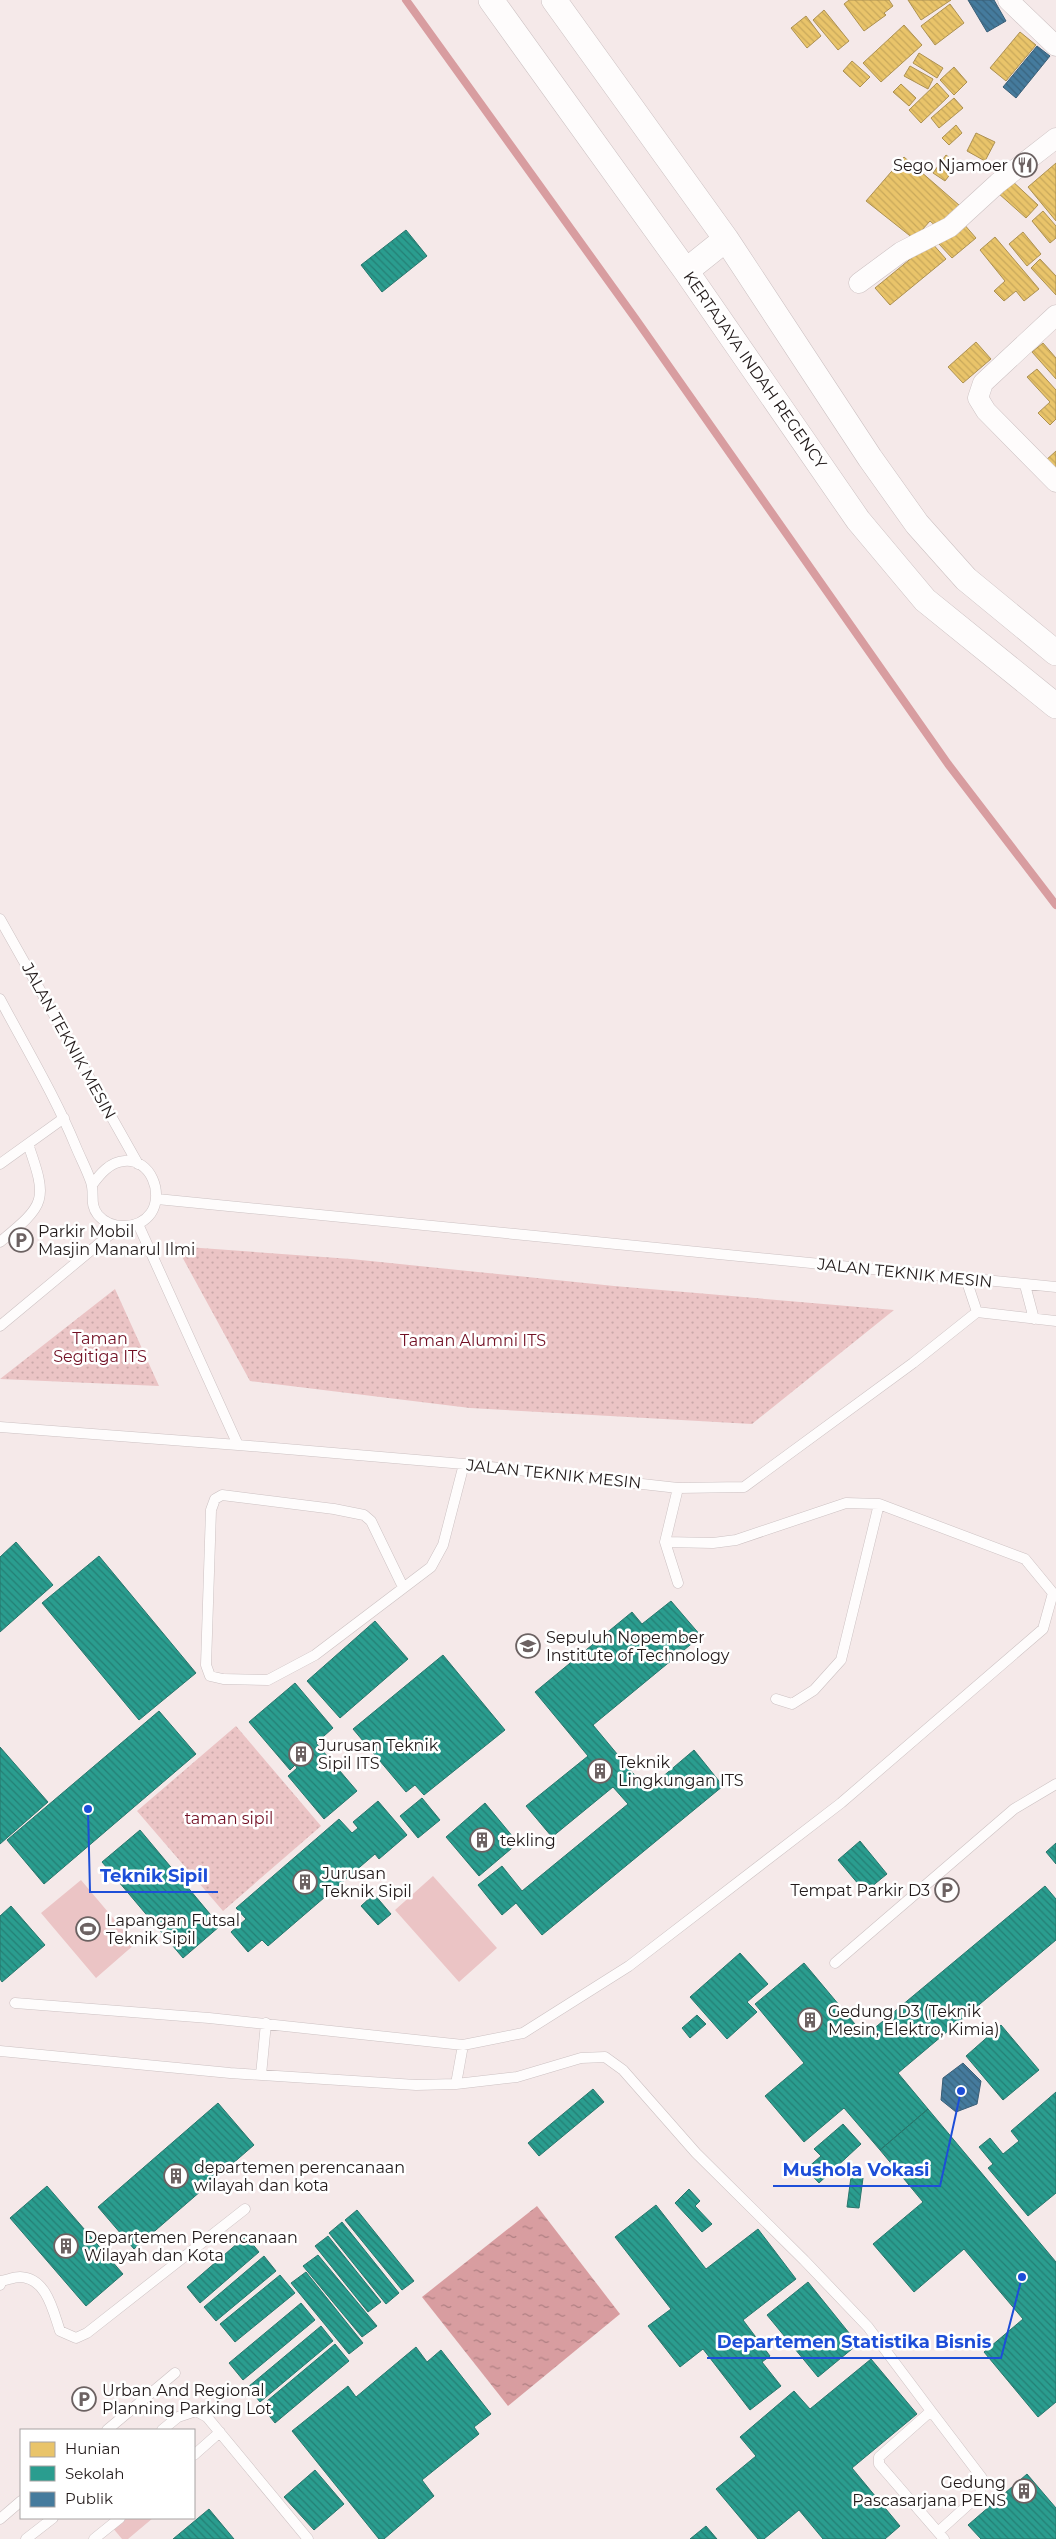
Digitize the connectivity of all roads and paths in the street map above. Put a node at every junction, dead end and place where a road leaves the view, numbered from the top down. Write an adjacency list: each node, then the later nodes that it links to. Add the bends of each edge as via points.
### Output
1 (491, 0): 7 (street, KERTAJAYA INDAH REGENCY)
2 (554, 0): 6 (street)
3 (1008, 0): 4 (street)
4 (1056, 46)
5 (1056, 138): 8 (street, via 998,183 950,227 901,252)
6 (726, 239): 7 (street); 11 (street, via 864,450 917,524 966,579)
7 (686, 271): 12 (street, KERTAJAYA INDAH REGENCY, via 858,520 925,600)
8 (859, 283)
9 (1056, 315): 10 (street, via 983,383 978,398 986,411)
10 (1056, 482)
11 (1056, 653)
12 (1056, 706)
13 (0, 919): 18 (lane, JALAN TEKNIK MESIN)
14 (0, 999): 15 (lane)
15 (64, 1118): 16 (lane); 19 (lane)
16 (28, 1144): 17 (lane); 23 (lane, via 41,1179 42,1198 31,1217)
17 (0, 1164)
18 (138, 1164): 19 (lane, via 125,1160 115,1164 102,1171); 20 (lane, via 150,1172 156,1185)
19 (92, 1185): 22 (lane, via 91,1202 97,1214)
20 (157, 1200): 21 (lane, via 150,1214); 24 (lane, JALAN TEKNIK MESIN)
21 (138, 1224): 22 (lane); 32 (lane)
22 (119, 1226): 30 (lane)
23 (0, 1242)
24 (966, 1279): 25 (lane, JALAN TEKNIK MESIN); 27 (lane)
25 (1025, 1285): 26 (lane, JALAN TEKNIK MESIN); 28 (lane)
26 (1056, 1287)
27 (977, 1312): 28 (lane, JALAN TEKNIK MESIN); 34 (lane, JALAN TEKNIK MESIN, via 914,1363 744,1487)
28 (1034, 1319): 29 (lane, JALAN TEKNIK MESIN)
29 (1056, 1321)
30 (0, 1326)
31 (0, 1427): 32 (lane, JALAN TEKNIK MESIN)
32 (238, 1445): 33 (lane, JALAN TEKNIK MESIN)
33 (464, 1464): 34 (lane, JALAN TEKNIK MESIN); 38 (lane, via 444,1546 430,1567)
34 (678, 1488): 36 (lane)
35 (879, 1504): 36 (lane, via 846,1503 736,1540); 39 (lane, via 841,1660 814,1690 792,1704); 44 (lane, via 1025,1558 1053,1593 1043,1629 841,1803 629,1966 523,2032)
36 (665, 1542): 37 (lane)
37 (678, 1583)
38 (403, 1587): 38 (lane, via 371,1521 364,1515 222,1495 215,1499 211,1510 206,1665 210,1676 268,1680 315,1656)
39 (776, 1699)
40 (1056, 1784): 41 (lane, via 1014,1809)
41 (835, 1963)
42 (14, 2003): 43 (lane)
43 (266, 2023): 44 (lane); 46 (lane)
44 (463, 2046): 47 (lane)
45 (0, 2051): 46 (lane)
46 (261, 2075): 47 (lane)
47 (456, 2084): 51 (lane, via 517,2077 581,2058 605,2057 623,2070 696,2153 868,2327)
48 (245, 2209): 49 (lane, via 87,2333 76,2338 60,2331 49,2300 39,2284 21,2277)
49 (0, 2283)
50 (175, 2373): 52 (lane)
51 (930, 2411): 60 (lane, via 982,2478 980,2494); 60 (lane, via 879,2457 879,2464)
52 (108, 2429)
53 (163, 2429): 54 (lane, via 178,2418 196,2411 207,2417)
54 (220, 2432): 55 (lane); 63 (lane)
55 (195, 2454)
56 (20, 2503): 57 (lane)
57 (0, 2519)
58 (51, 2519): 61 (lane)
59 (119, 2519): 62 (lane)
60 (941, 2536)
61 (26, 2539)
62 (94, 2539)
63 (308, 2539)

